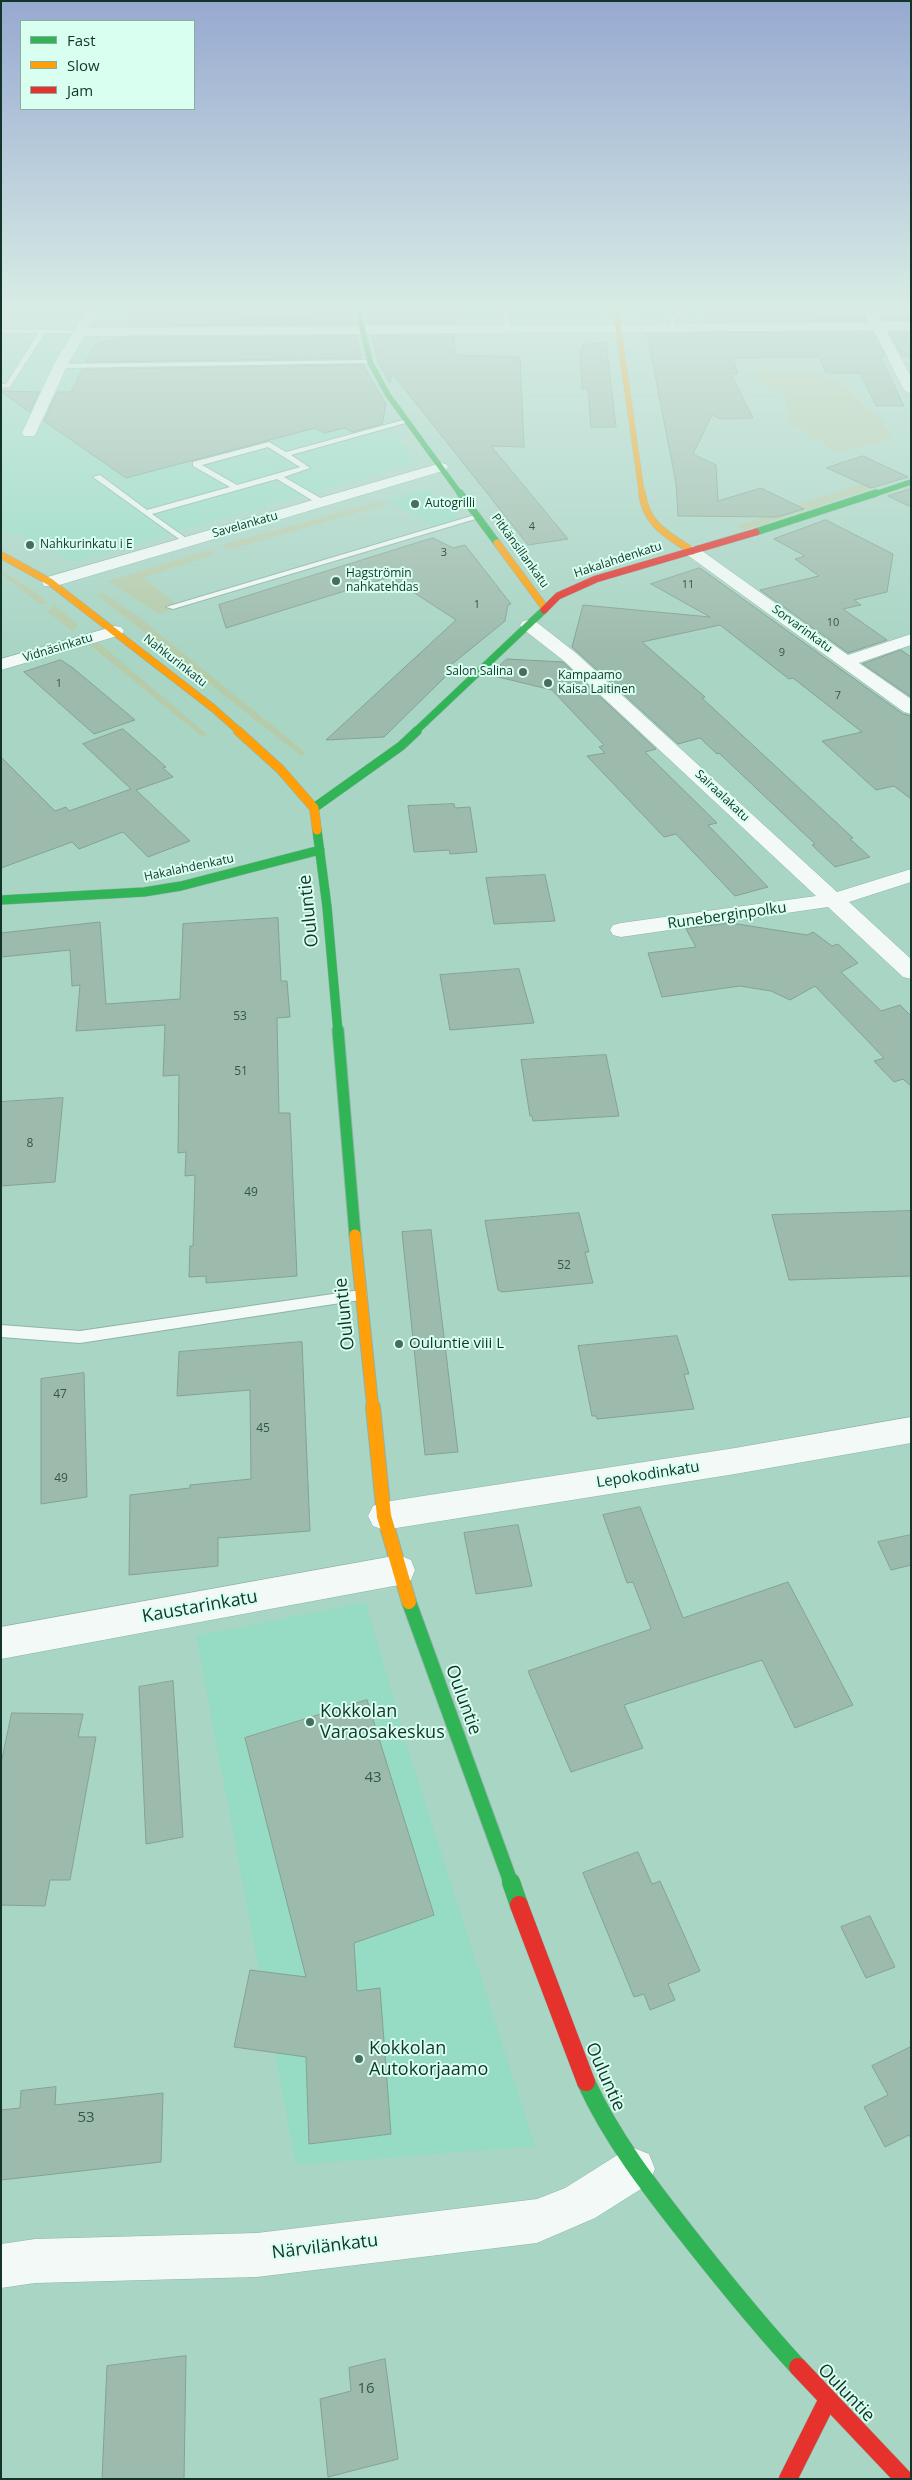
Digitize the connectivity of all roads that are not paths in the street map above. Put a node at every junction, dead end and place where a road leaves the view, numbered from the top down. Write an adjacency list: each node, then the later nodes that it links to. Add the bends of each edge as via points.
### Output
1 (36, 421): 4 (street)
2 (406, 421): 5 (lane); 6 (street, Pitkänsillankatu)
3 (631, 421): 15 (street, via 644,508 662,531)
4 (30, 434)
5 (285, 454): 7 (lane, via 306,468); 10 (lane, via 268,444 196,464)
6 (441, 467): 11 (street, Savelankatu); 13 (street, Pitkänsillankatu)
7 (278, 476): 10 (lane); 11 (lane)
8 (97, 477): 12 (lane)
9 (911, 482): 15 (street, Hakalahdenkatu)
10 (236, 488): 12 (lane)
11 (321, 502): 14 (street, Savelankatu)
12 (146, 514): 14 (lane)
13 (478, 516): 18 (lane); 19 (street, Pitkänsillankatu)
14 (186, 542): 17 (street, Savelankatu)
15 (692, 551): 19 (street, Hakalahdenkatu, via 574,588); 23 (street, Sorvarinkatu)
16 (1, 556): 17 (street, Nahkurinkatu)
17 (50, 582): 21 (street, Nahkurinkatu)
18 (170, 607)
19 (545, 608): 20 (street, Hakalahdenkatu)
20 (529, 625): 26 (street, Hakalahdenkatu, via 401,746); 30 (street, Sairaalakatu, via 570,657)
21 (115, 631): 24 (street, Vidnäsinkatu); 26 (street, Nahkurinkatu, via 213,708 280,769)
22 (911, 639): 23 (street)
23 (847, 661): 25 (street, Sorvarinkatu)
24 (1, 665)
25 (911, 708)
26 (314, 808): 27 (street, Ouluntie)
27 (320, 850): 29 (street, Hakalahdenkatu, via 181,886 144,892); 33 (street, Ouluntie)
28 (911, 875): 30 (street, Runeberginpolku)
29 (1, 900)
30 (834, 900): 31 (street, Runeberginpolku); 32 (street, Sairaalakatu)
31 (621, 930)
32 (911, 972)
33 (360, 1295): 34 (lane, via 80,1337); 36 (street, Ouluntie)
34 (1, 1330)
35 (911, 1430): 36 (street, Lepokodinkatu)
36 (384, 1516): 37 (street, Ouluntie)
37 (399, 1570): 38 (street, Kaustarinkatu); 39 (street, Ouluntie, via 561,2019 596,2106)
38 (1, 1643)
39 (634, 2169): 40 (street, Närvilänkatu, via 580,2203 537,2222 257,2255 35,2261); 41 (street, Ouluntie, via 766,2334)
40 (1, 2266)
41 (828, 2399): 42 (street); 43 (street, Ouluntie)
42 (788, 2479)
43 (904, 2479)

